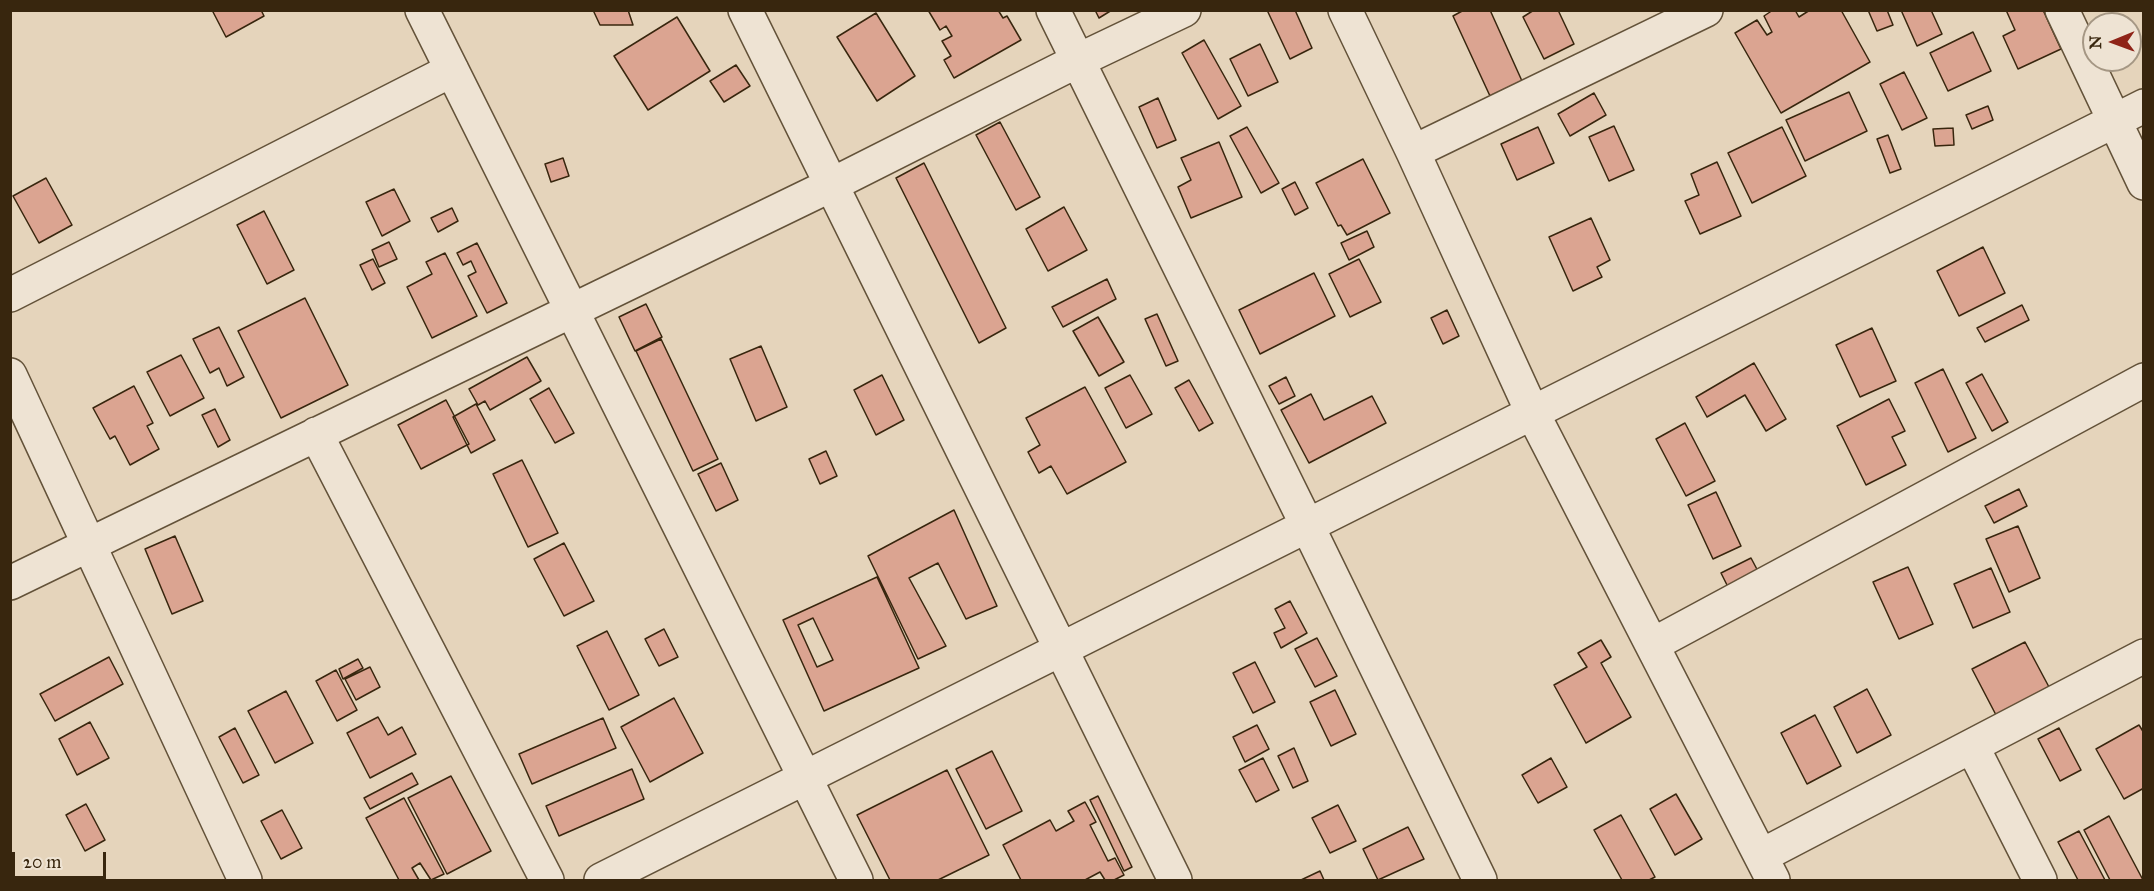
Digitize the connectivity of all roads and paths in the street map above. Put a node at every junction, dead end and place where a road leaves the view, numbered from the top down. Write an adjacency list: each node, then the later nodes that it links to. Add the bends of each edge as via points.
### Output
1 (422, 10): 9 (street)
2 (745, 10): 14 (street)
3 (1053, 10): 8 (street)
4 (1184, 10): 8 (street)
5 (1345, 10): 12 (street)
6 (1706, 10): 12 (street)
7 (2062, 10): 11 (street)
8 (1077, 61): 14 (street); 21 (street)
9 (452, 70): 15 (street); 16 (street)
10 (2144, 106): 11 (street)
11 (2114, 121): 13 (street); 19 (street)
12 (1413, 152): 19 (street)
13 (2144, 183)
14 (831, 184): 16 (street); 25 (street)
15 (10, 295)
16 (572, 310): 20 (street); 28 (street)
17 (10, 375): 22 (street)
18 (2144, 380): 24 (street)
19 (1533, 414): 21 (street); 24 (street)
20 (316, 434): 22 (street); 31 (street)
21 (1307, 525): 25 (street); 35 (street)
22 (89, 545): 23 (street); 30 (street)
23 (10, 583)
24 (1652, 645): 29 (street)
25 (1061, 651): 28 (street); 34 (street)
26 (2144, 656): 27 (street)
27 (1972, 746): 29 (street); 36 (street)
28 (806, 778): 32 (street); 33 (street)
29 (1767, 868)
30 (245, 880)
31 (547, 880)
32 (601, 880)
33 (856, 880)
34 (1174, 880)
35 (1480, 880)
36 (2040, 880)

